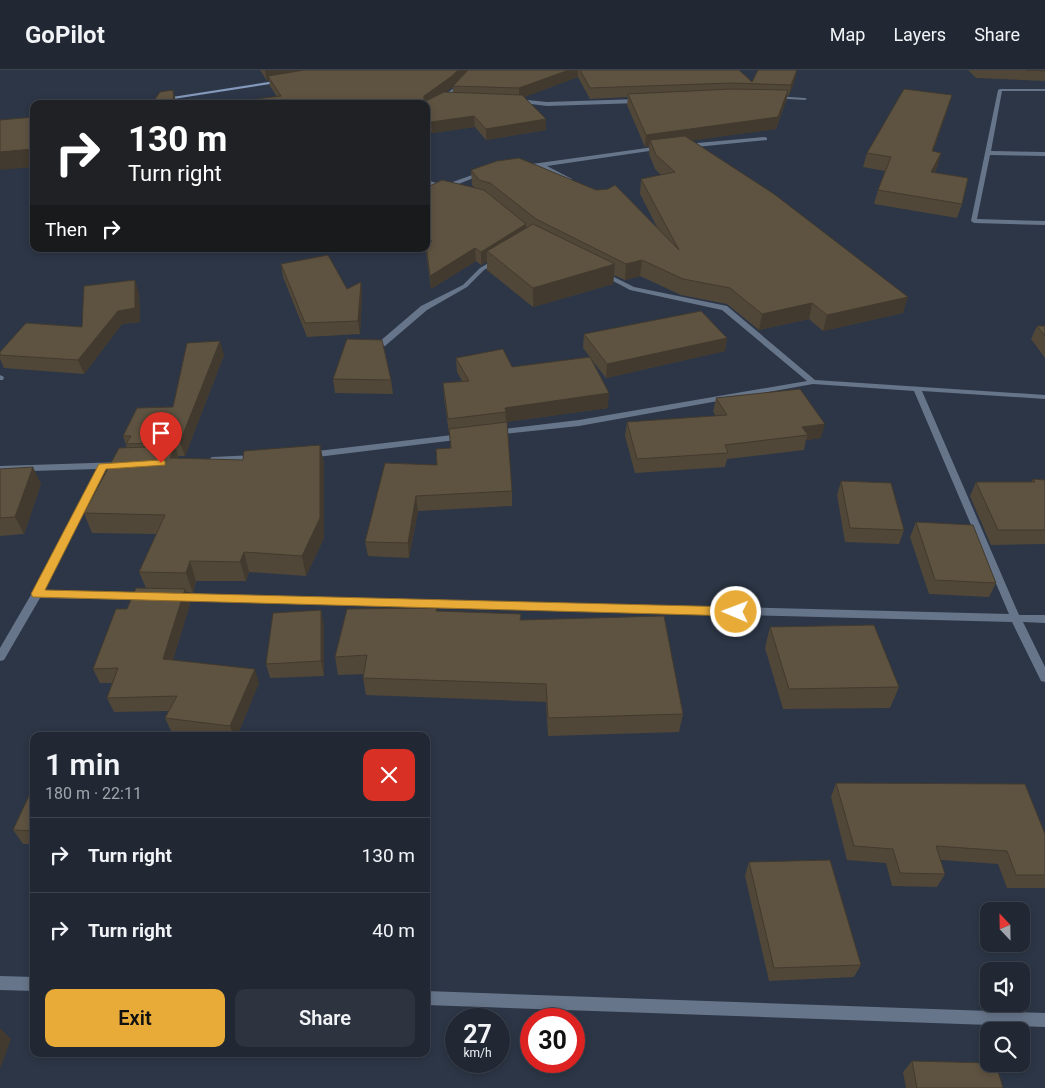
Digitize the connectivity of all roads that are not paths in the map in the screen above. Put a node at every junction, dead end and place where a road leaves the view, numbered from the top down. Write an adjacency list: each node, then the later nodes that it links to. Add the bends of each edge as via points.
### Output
1 (474, 70): 5 (street)
2 (292, 79): 8 (main road)
3 (1045, 90): 15 (street, via 1000,90)
4 (764, 96): 7 (street)
5 (443, 99): 6 (street); 11 (street)
6 (452, 99)
7 (805, 99)
8 (154, 100)
9 (507, 101): 10 (street, via 547,104)
10 (650, 101)
11 (430, 109)
12 (764, 139): 13 (street)
13 (680, 146)
14 (666, 148): 17 (street)
15 (988, 153): 16 (street); 24 (street, via 974,221)
16 (1045, 154)
17 (542, 165): 18 (street); 20 (street)
18 (516, 168)
19 (490, 172): 22 (street)
20 (574, 182)
21 (430, 183): 22 (street)
22 (443, 186): 23 (street)
23 (460, 192)
24 (1045, 223)
25 (504, 255): 27 (street, via 464,286 424,308)
26 (591, 267): 28 (street, via 632,288 724,308)
27 (382, 344)
28 (813, 382): 29 (street); 31 (street, via 579,423)
29 (917, 389): 30 (street); 40 (street)
30 (1045, 396)
31 (483, 434)
32 (473, 435): 33 (street)
33 (299, 456)
34 (269, 458): 35 (street)
35 (201, 461)
36 (132, 464): 37 (street)
37 (102, 466): 38 (street); 39 (street)
38 (0, 469)
39 (37, 594): 40 (street); 42 (street)
40 (1016, 619): 41 (street); 43 (street)
41 (1045, 619)
42 (0, 657)
43 (1045, 678)
44 (0, 983): 45 (street)
45 (30, 984)
46 (430, 998): 47 (street)
47 (1045, 1020)

